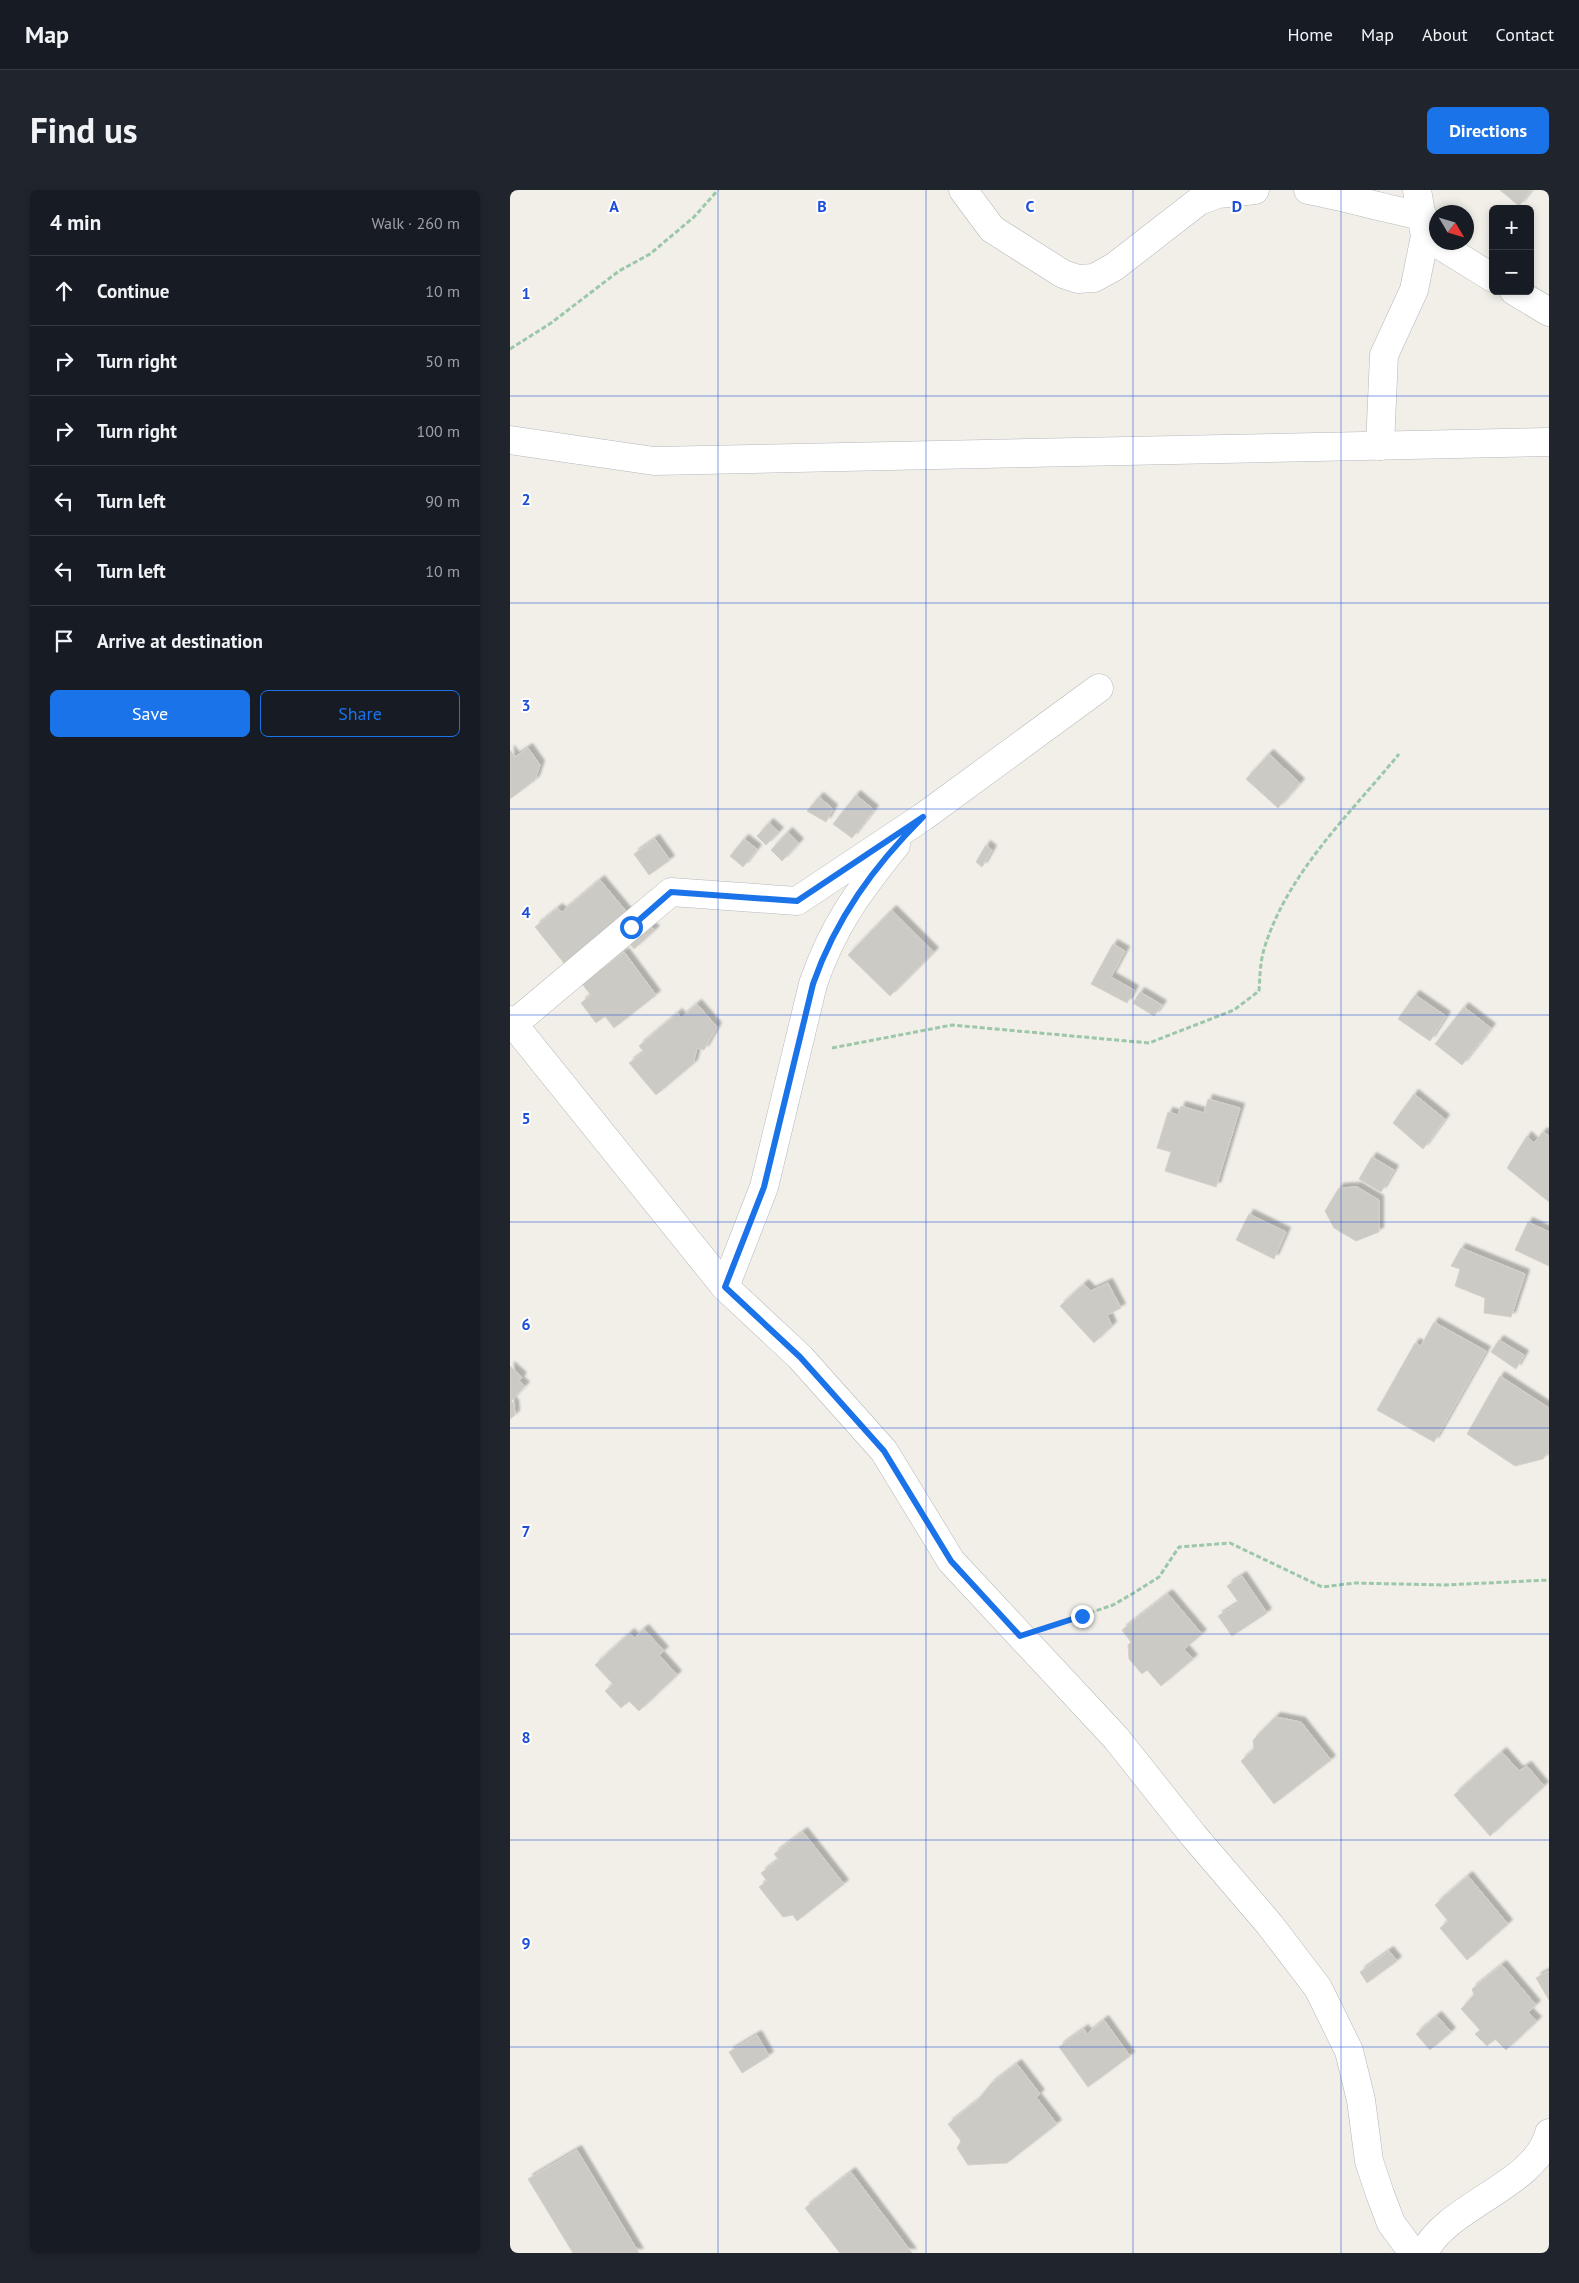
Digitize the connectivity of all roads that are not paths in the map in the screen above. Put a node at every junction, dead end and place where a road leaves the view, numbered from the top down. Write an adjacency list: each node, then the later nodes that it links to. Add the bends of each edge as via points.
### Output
1 (963, 190): 2 (street, via 992,229 1063,274 1078,279 1094,278 1114,267 1199,202 1218,194)
2 (1255, 190)
3 (1308, 190): 5 (street, via 1387,209)
4 (1417, 190): 5 (street)
5 (1424, 226): 6 (street); 11 (street, via 1414,290 1384,355)
6 (1489, 275)
7 (1521, 295): 8 (street)
8 (1549, 312)
9 (510, 440): 11 (street, via 654,461)
10 (1549, 442): 11 (street)
11 (1380, 446)
12 (1099, 688): 13 (street)
13 (923, 817): 14 (street, via 797,901 671,892); 15 (street, via 876,870 840,920 824,952 813,984 764,1187)
14 (511, 1024): 15 (street)
15 (725, 1287): 17 (street, via 800,1357 884,1451 951,1561 1116,1738 1193,1835 1270,1924 1318,1988 1348,2051 1361,2100 1369,2161 1380,2194 1391,2223)
16 (1549, 2134): 18 (street, via 1535,2159 1502,2188 1430,2240)
17 (1413, 2253)
18 (1424, 2253)

